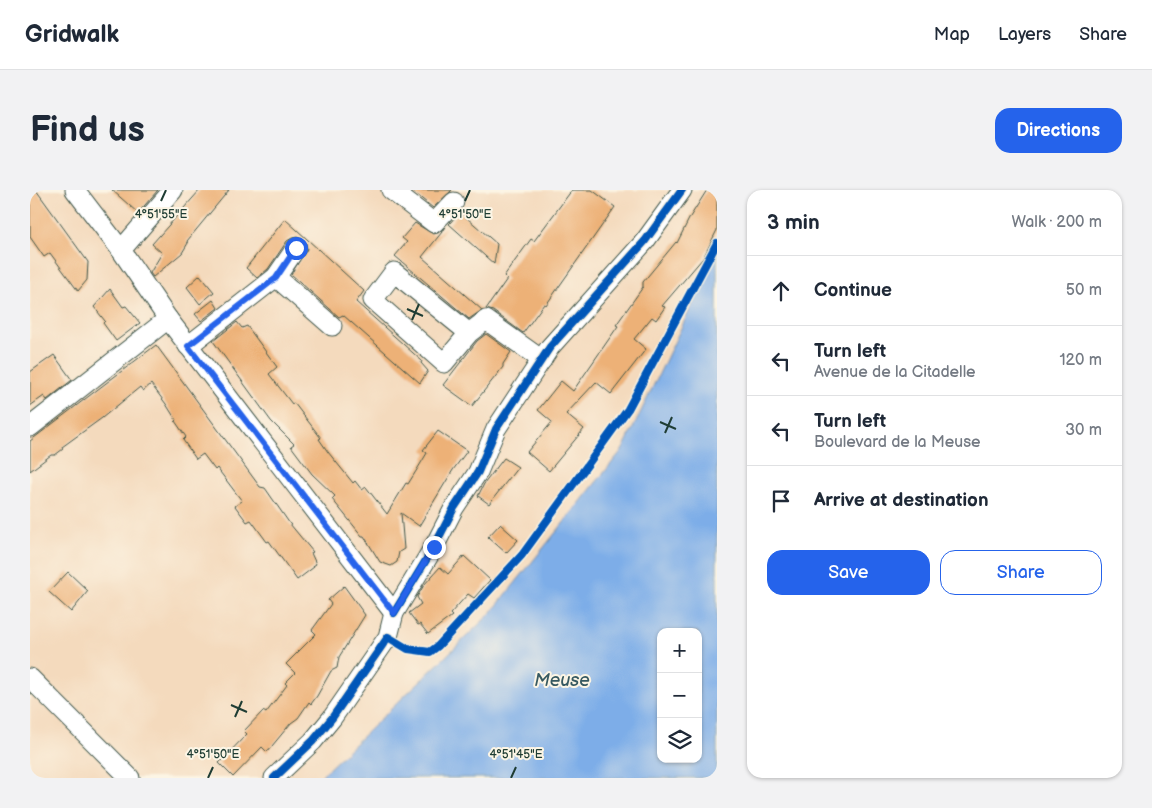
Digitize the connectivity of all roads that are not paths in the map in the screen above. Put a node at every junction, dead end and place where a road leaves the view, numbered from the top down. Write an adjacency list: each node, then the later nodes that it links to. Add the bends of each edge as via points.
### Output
1 (74, 190): 7 (street)
2 (173, 190): 7 (street)
3 (391, 190): 5 (street, via 434,223)
4 (682, 190): 13 (street, via 645,241)
5 (454, 202)
6 (296, 248): 8 (street)
7 (120, 250): 9 (street)
8 (276, 278): 10 (street); 12 (street)
9 (168, 319): 12 (street); 14 (street)
10 (332, 326)
11 (469, 333): 11 (street, via 394,272 373,300 444,363); 13 (street, via 486,320)
12 (188, 346): 15 (street)
13 (542, 360): 15 (street, via 496,429 478,472)
14 (30, 427)
15 (394, 613): 18 (street, via 388,637 332,718)
16 (30, 678): 17 (street)
17 (130, 778)
18 (274, 778)

